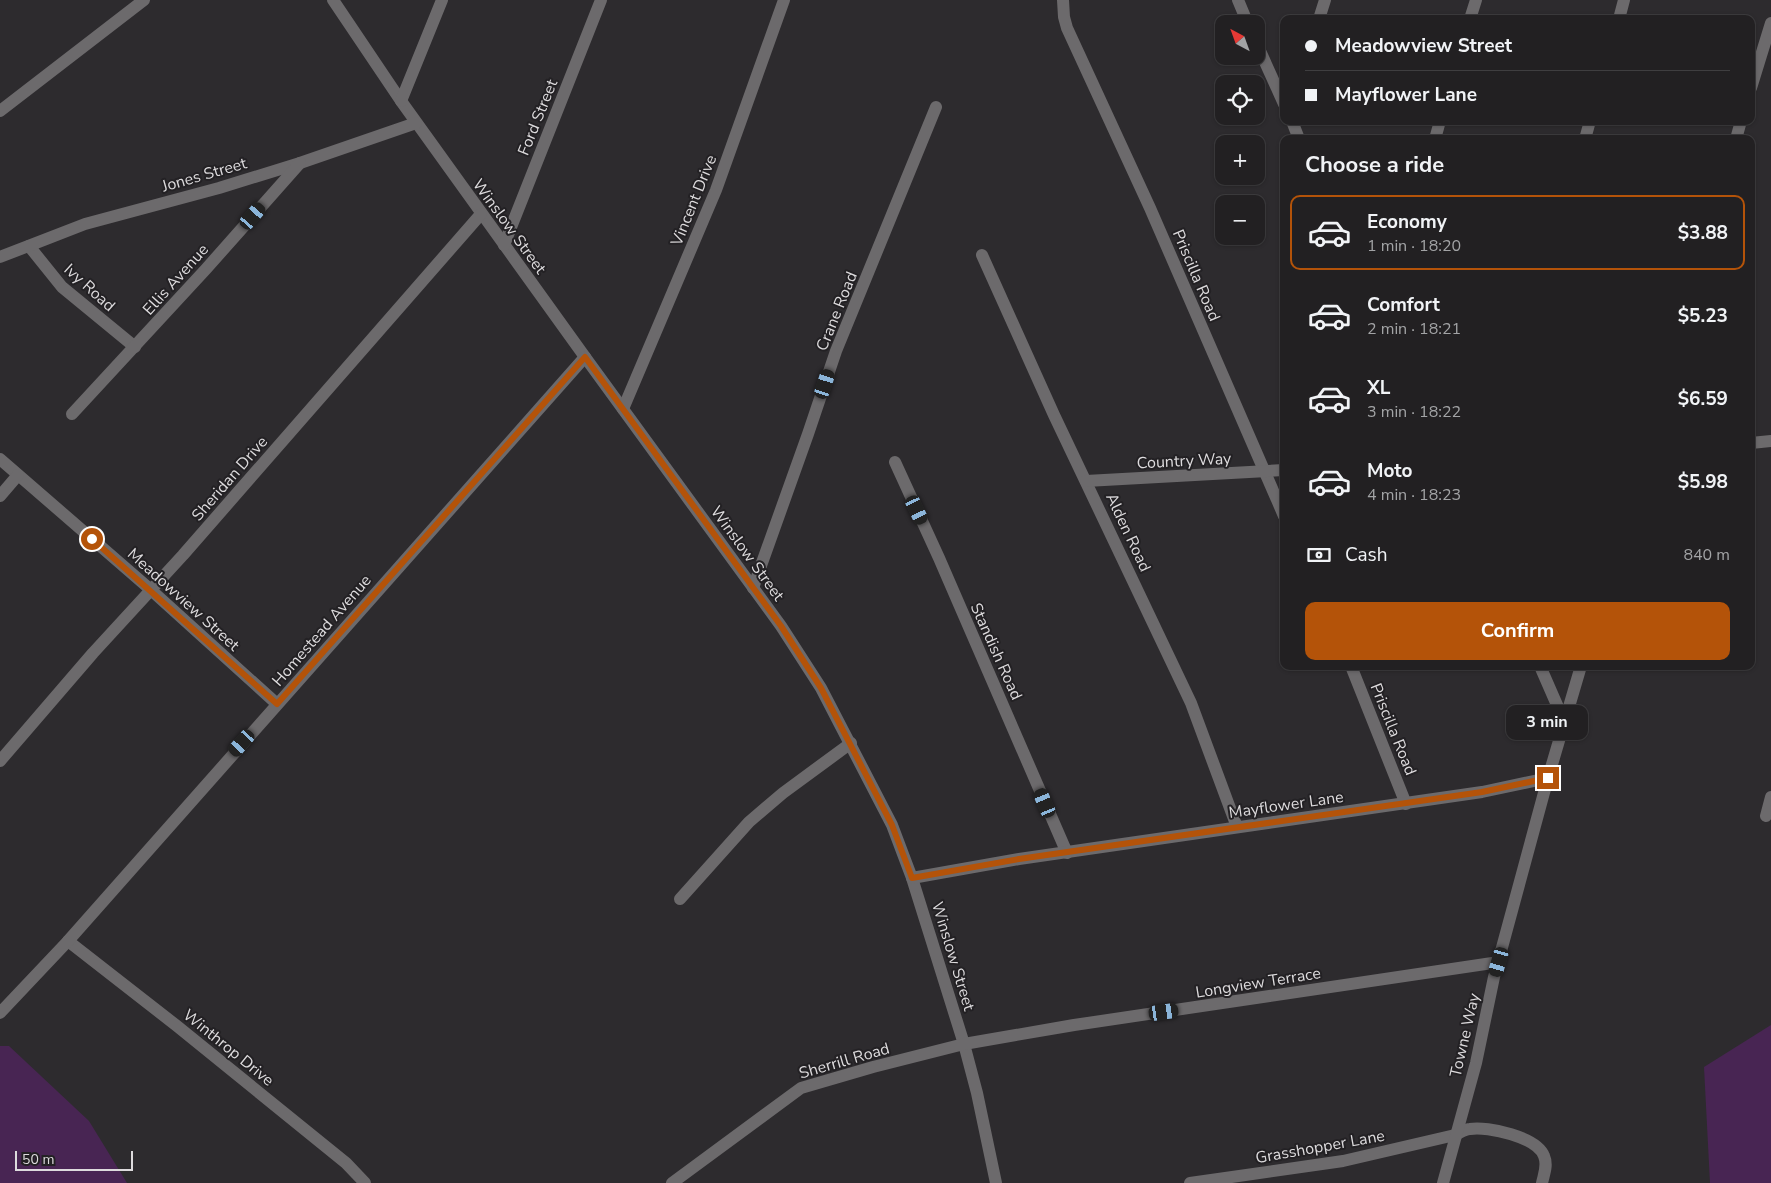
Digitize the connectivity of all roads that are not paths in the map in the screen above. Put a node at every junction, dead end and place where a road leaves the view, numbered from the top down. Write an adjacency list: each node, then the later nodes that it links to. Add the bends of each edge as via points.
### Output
1 (144, 0): 21 (street)
2 (333, 0): 19 (street, Winslow Street)
3 (442, 0): 19 (street)
4 (601, 0): 25 (street, Ford Street)
5 (784, 0): 31 (street, Vincent Drive, via 716,190)
6 (1063, 0): 38 (street, Priscilla Road, via 1064,17 1076,48 1150,208)
7 (1238, 0): 11 (street)
8 (1325, 0): 12 (street)
9 (1476, 0): 13 (street)
10 (1624, 0): 14 (street)
11 (1244, 15)
12 (1320, 15)
13 (1471, 15)
14 (1620, 15)
15 (1771, 23): 17 (street)
16 (1265, 62): 18 (street)
17 (1755, 75)
18 (1280, 94)
19 (401, 101): 22 (street, Winslow Street)
20 (936, 107): 43 (street, Crane Road, via 836,351)
21 (0, 111)
22 (416, 123): 23 (street, Jones Street); 24 (street, Winslow Street)
23 (300, 163): 26 (street, Jones Street, via 85,224); 29 (street, Ellis Avenue)
24 (481, 214): 25 (street, Winslow Street); 44 (street, Sheridan Drive)
25 (504, 245): 30 (street, Winslow Street)
26 (28, 246): 28 (street, Jones Street); 29 (street, Ivy Road, via 62,287)
27 (982, 255): 40 (street, Alden Road)
28 (0, 257)
29 (135, 347): 32 (street, Ellis Avenue)
30 (585, 357): 31 (street, Winslow Street); 48 (street, Homestead Avenue)
31 (623, 408): 43 (street, Winslow Street)
32 (72, 414)
33 (1755, 442): 34 (street)
34 (1771, 442)
35 (0, 459): 39 (street, Meadowview Street)
36 (895, 462): 57 (street, Standish Road)
37 (1280, 470): 38 (street, Country Way)
38 (1264, 472): 40 (street, Country Way); 42 (street, Priscilla Road)
39 (18, 475): 41 (street); 44 (street, Meadowview Street)
40 (1086, 480): 56 (street, Alden Road, via 1191,703)
41 (0, 496)
42 (1280, 507)
43 (753, 588): 50 (street, Winslow Street, via 821,688)
44 (151, 590): 48 (street, Meadowview Street); 51 (street, Sheridan Drive)
45 (1352, 670): 54 (street, Priscilla Road)
46 (1542, 670): 49 (street)
47 (1580, 670): 49 (street)
48 (277, 704): 60 (street, Homestead Avenue)
49 (1564, 721): 52 (street)
50 (851, 743): 58 (street, Winslow Street, via 892,825); 59 (street, via 749,822)
51 (0, 761)
52 (1548, 778): 54 (street, Mayflower Lane); 61 (street, Towne Way)
53 (1771, 797): 55 (street)
54 (1406, 804): 56 (street, Mayflower Lane)
55 (1766, 816)
56 (1237, 827): 57 (street, Mayflower Lane)
57 (1067, 852): 58 (street, Mayflower Lane)
58 (912, 878): 63 (street, Winslow Street)
59 (680, 898)
60 (68, 941): 62 (street, Homestead Avenue); 65 (street, Winthrop Drive, via 346,1163)
61 (1499, 962): 63 (street, Longview Terrace); 64 (street, Towne Way, via 1476,1063)
62 (0, 1012)
63 (964, 1044): 66 (street, Sherrill Road, via 801,1088); 67 (street, Winslow Street)
64 (1455, 1135): 68 (street, Grasshopper Lane, via 1343,1161); 69 (street, Towne Way); 70 (street, Grasshopper Lane, via 1469,1128 1526,1138 1545,1158)
65 (365, 1183)
66 (672, 1183)
67 (996, 1183)
68 (1190, 1183)
69 (1443, 1183)
70 (1542, 1183)

